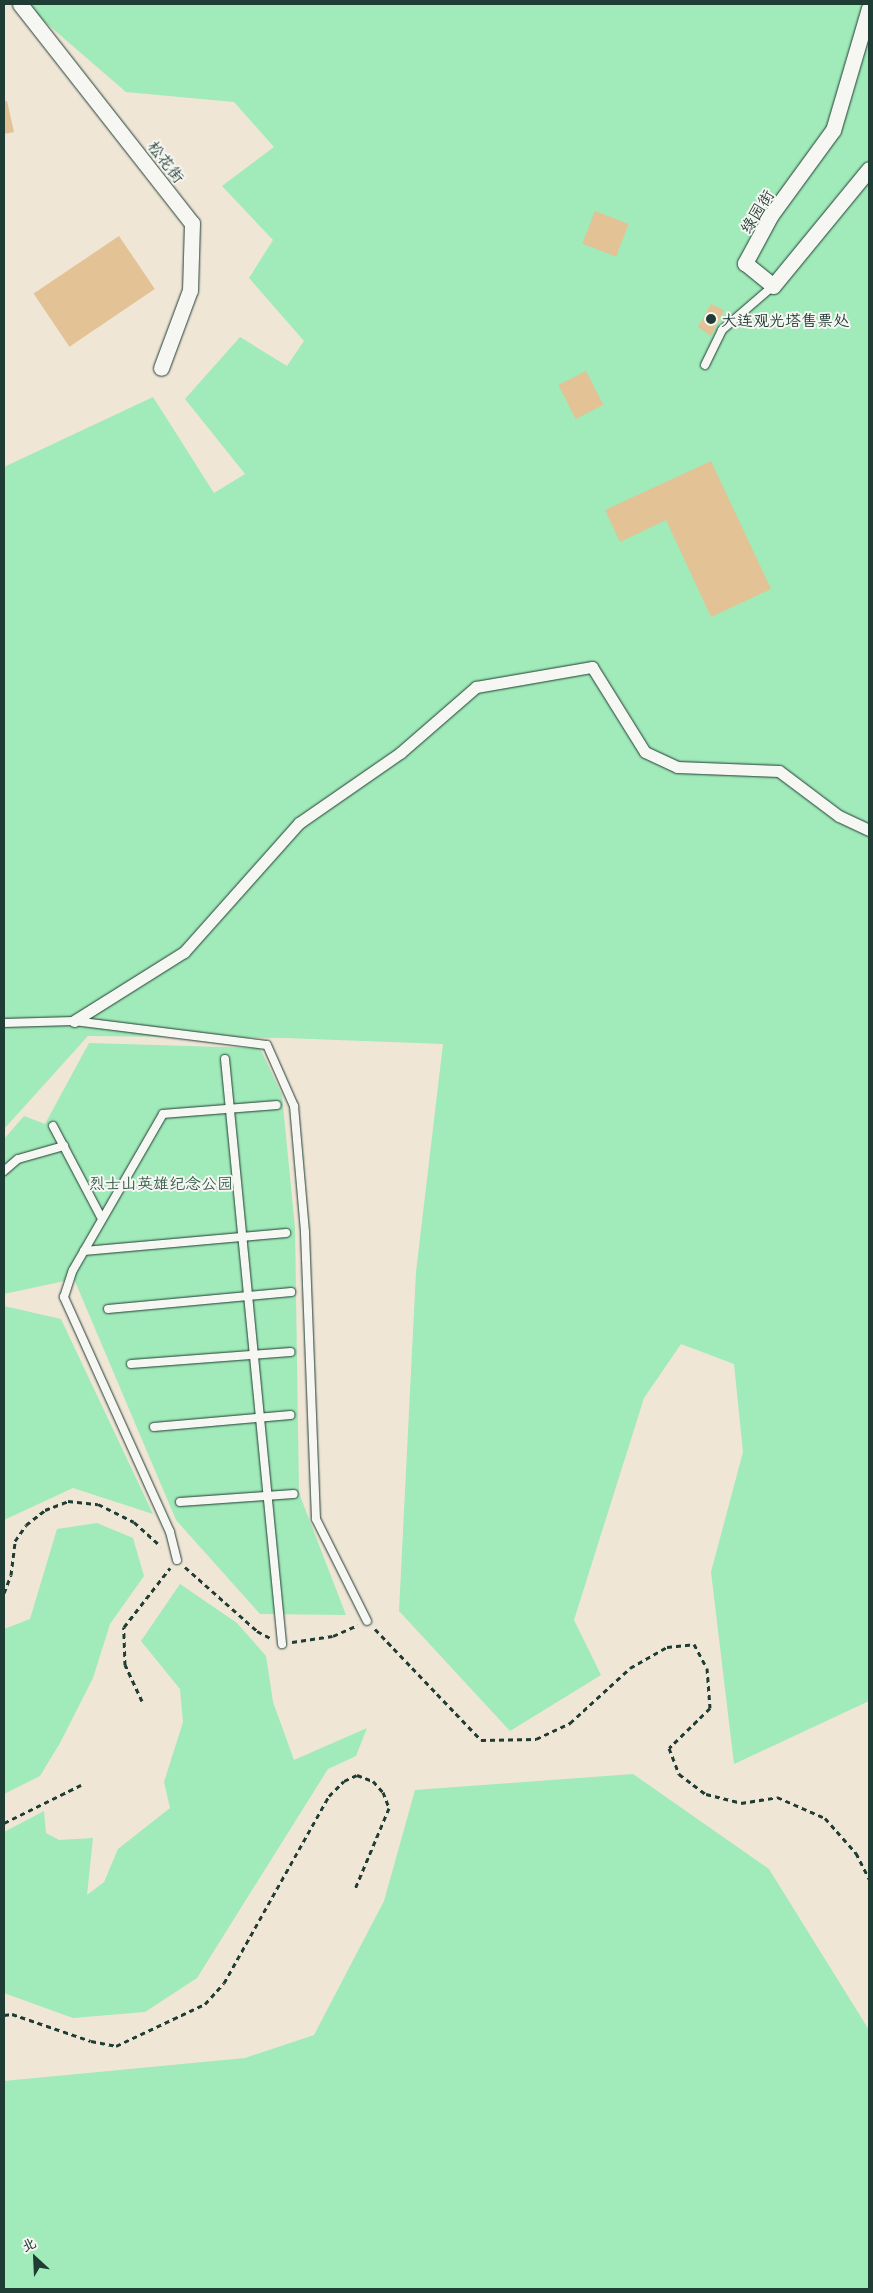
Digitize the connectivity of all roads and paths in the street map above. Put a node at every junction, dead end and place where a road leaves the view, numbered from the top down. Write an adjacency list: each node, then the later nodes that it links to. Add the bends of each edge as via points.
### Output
1 (20, 4): 6 (street, 松花街, via 192,223 190,290)
2 (869, 8): 4 (street, 绿园街, via 833,130 771,215 745,263)
3 (869, 169): 4 (street)
4 (773, 286): 5 (lane, via 722,330)
5 (705, 365)
6 (161, 368)
7 (869, 830): 8 (street, via 839,816 779,771 677,767 645,752 592,667 476,687 400,753 299,823 184,952)
8 (74, 1022): 9 (lane); 34 (lane, via 267,1045 294,1106 306,1233 316,1519)
9 (4, 1023)
10 (225, 1059): 12 (lane)
11 (277, 1105): 12 (lane)
12 (229, 1109): 16 (lane, via 163,1114); 18 (lane)
13 (53, 1126): 14 (lane)
14 (64, 1146): 15 (lane, via 18,1159); 16 (lane)
15 (4, 1171)
16 (102, 1219): 19 (lane)
17 (286, 1233): 18 (lane)
18 (242, 1237): 19 (lane); 21 (lane)
19 (84, 1251): 32 (lane, via 73,1270 64,1297 170,1532)
20 (291, 1292): 21 (lane)
21 (247, 1296): 22 (lane); 24 (lane)
22 (108, 1309)
23 (291, 1352): 24 (lane)
24 (253, 1355): 25 (lane); 27 (lane)
25 (131, 1364)
26 (290, 1415): 27 (lane)
27 (259, 1418): 28 (lane); 30 (lane)
28 (154, 1427)
29 (294, 1494): 30 (lane)
30 (266, 1496): 31 (lane); 35 (lane)
31 (180, 1502)
32 (177, 1560): 33 (path, via 134,1522 98,1504 68,1501 45,1510 26,1525 15,1541 11,1575); 35 (path, via 257,1631); 36 (path, via 124,1627 125,1665)
33 (4, 1593)
34 (367, 1620): 35 (path, via 333,1636); 39 (path, via 481,1740 536,1739 570,1723 630,1668 667,1647 694,1644 707,1668 710,1708 669,1748 680,1774 706,1794 741,1803 776,1797 825,1818 856,1852)
35 (282, 1644)
36 (142, 1701)
37 (81, 1785): 38 (path)
38 (4, 1823)
39 (869, 1880)
40 (355, 1889): 41 (path, via 389,1808 383,1792 373,1781 357,1775 344,1781 329,1796 224,1983 205,2004 116,2046 91,2041 12,2014)
41 (4, 2015)

